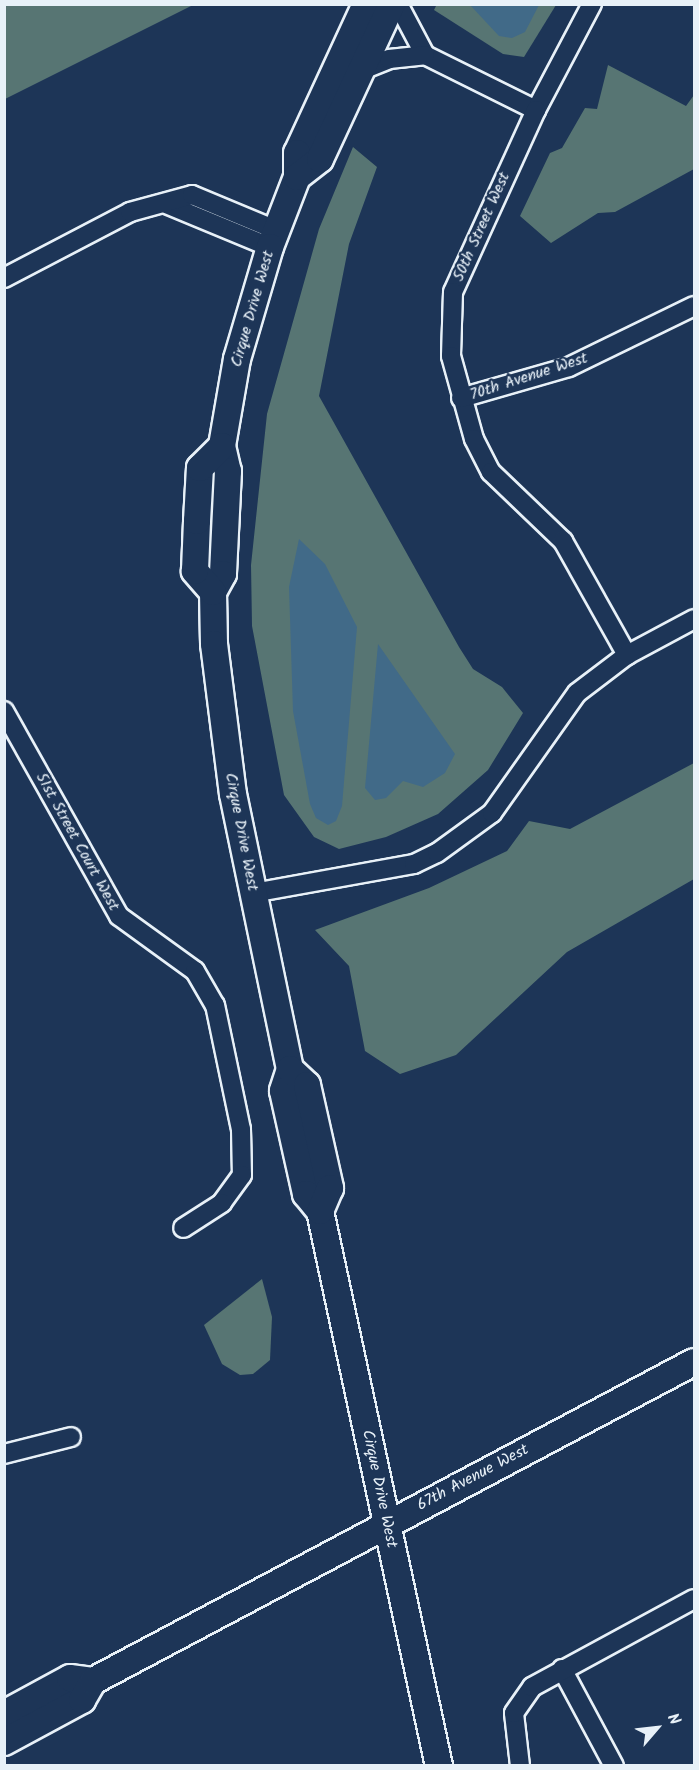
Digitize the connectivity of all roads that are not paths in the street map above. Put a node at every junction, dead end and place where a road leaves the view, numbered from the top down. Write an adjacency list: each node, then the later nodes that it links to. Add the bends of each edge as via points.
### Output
1 (366, 4): 8 (main road, Cirque Drive West, via 297,153)
2 (393, 4): 6 (main road, Cirque Drive West)
3 (398, 4): 5 (street)
4 (592, 4): 7 (street, 50th Street West)
5 (425, 55): 6 (street, via 389,59); 7 (street)
6 (360, 71): 8 (main road, Cirque Drive West, via 320,159)
7 (536, 110): 12 (street, 50th Street West, via 453,292 450,346)
8 (297, 177): 9 (main road, Cirque Drive West)
9 (273, 239): 10 (street, via 196,196 130,212); 16 (main road, Cirque Drive West, via 237,359 222,446 228,471 223,574 213,592 224,743)
10 (4, 278)
11 (694, 306): 12 (street, 70th Avenue West, via 569,367)
12 (461, 398): 14 (street, 50th Street West, via 491,472 563,541)
13 (694, 618): 14 (street)
14 (627, 655): 16 (street, via 558,714 492,813 437,853 414,864)
15 (4, 711): 17 (street, 51st Street Court West, via 119,916 195,971 215,1005 241,1129 242,1175 222,1203)
16 (253, 893): 21 (main road, Cirque Drive West, via 290,1069 307,1085 330,1188 320,1211)
17 (183, 1228)
18 (694, 1362): 21 (main road, 67th Avenue West)
19 (71, 1437): 20 (street)
20 (4, 1454)
21 (387, 1523): 24 (main road, 67th Avenue West); 27 (main road, Cirque Drive West)
22 (694, 1599): 23 (street)
23 (562, 1669): 28 (street, via 532,1687 514,1713); 29 (street)
24 (93, 1681): 25 (main road, 67th Avenue West, via 70,1678); 26 (main road, 67th Avenue West, via 82,1700)
25 (4, 1714)
26 (4, 1742)
27 (440, 1766)
28 (520, 1766)
29 (614, 1766)

